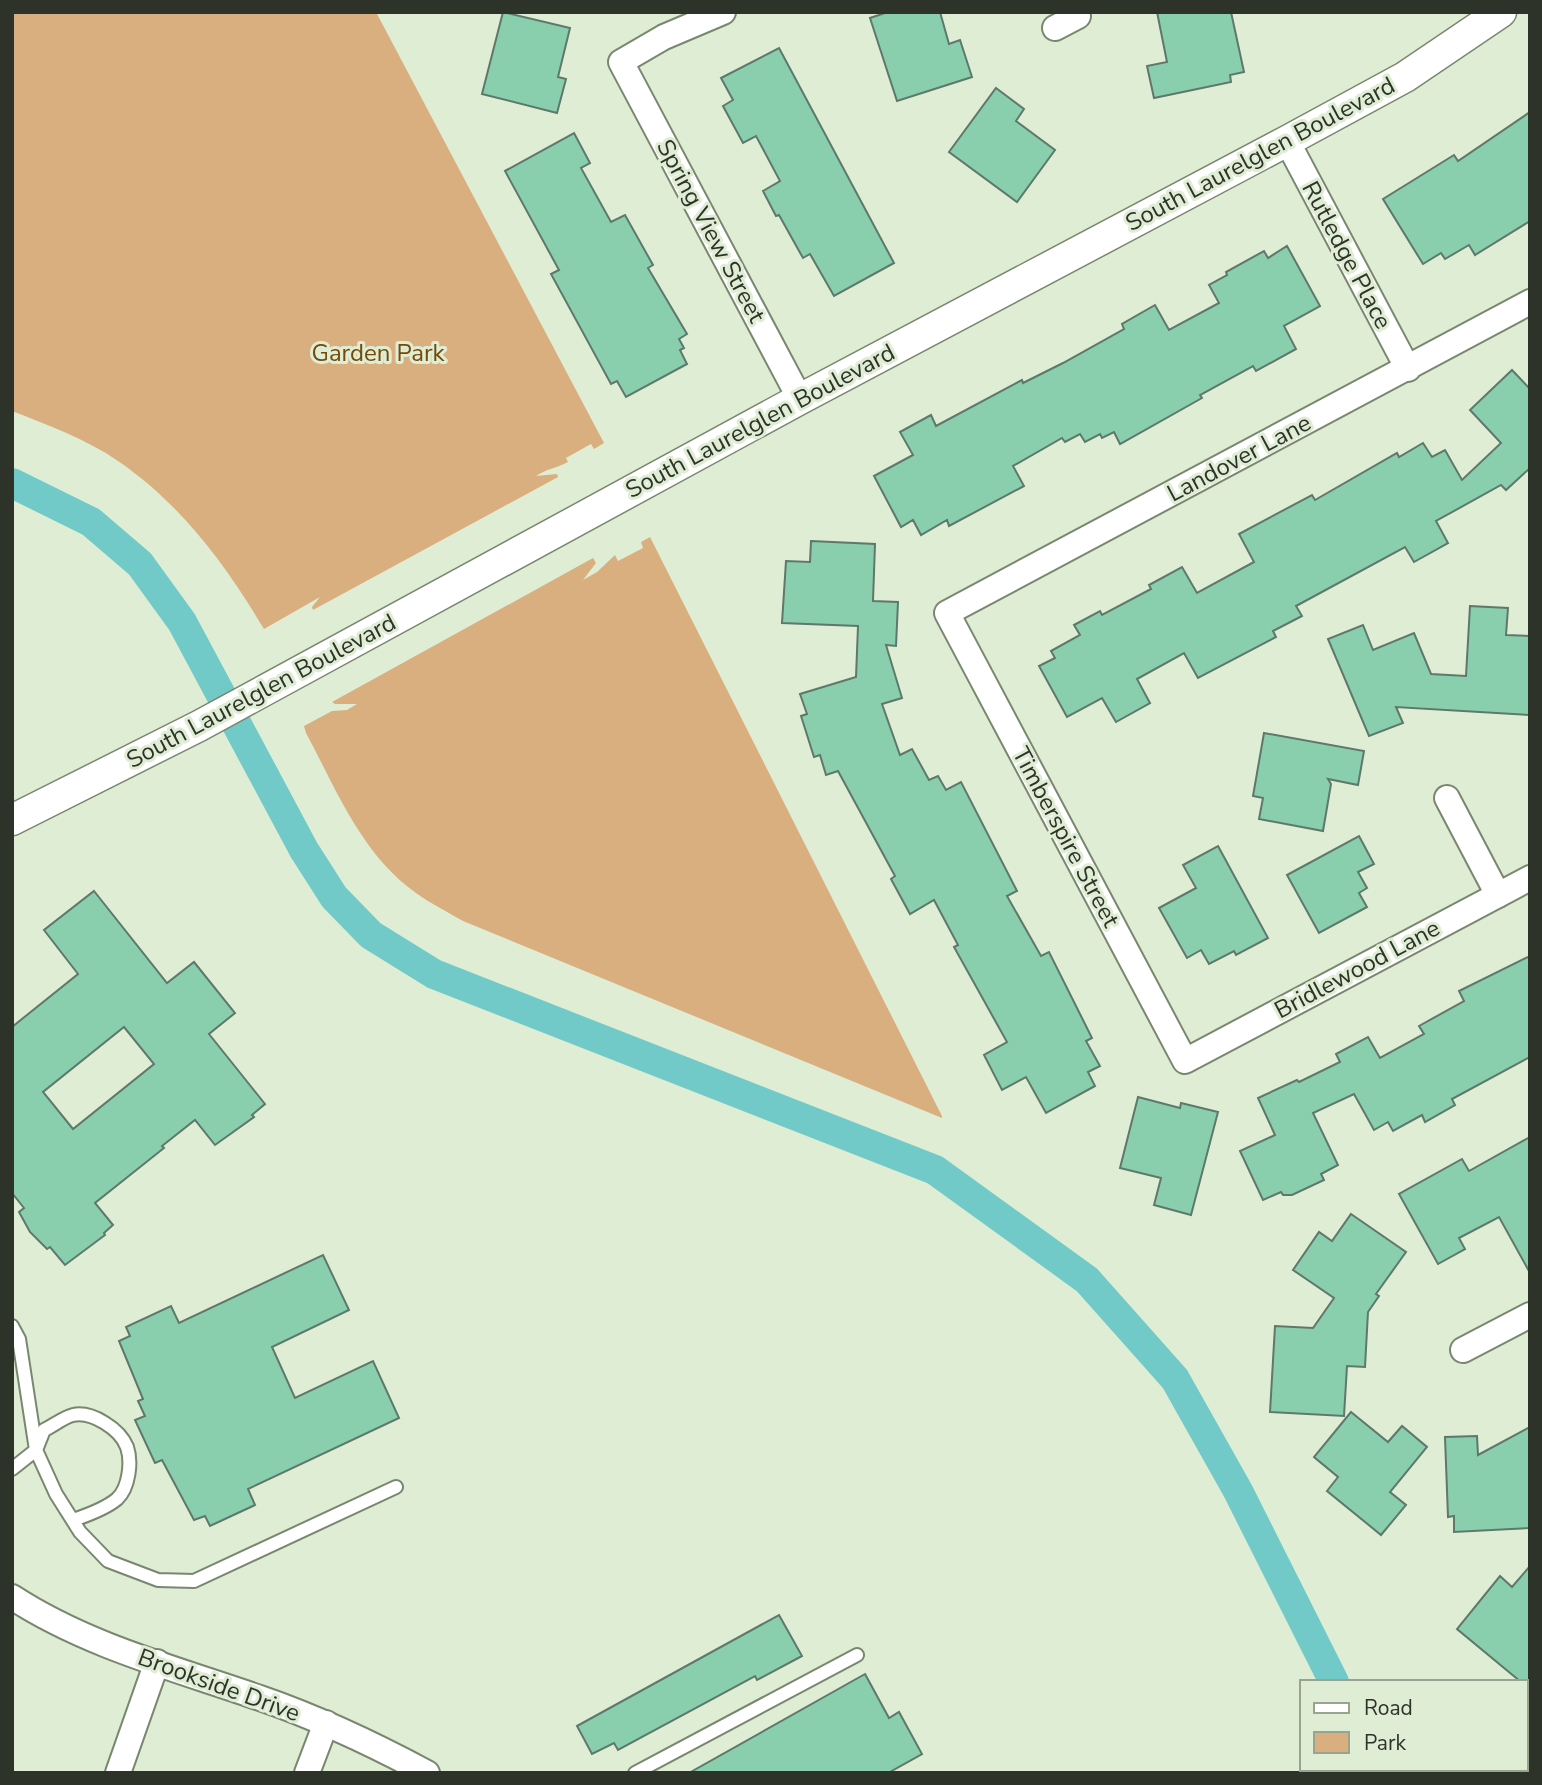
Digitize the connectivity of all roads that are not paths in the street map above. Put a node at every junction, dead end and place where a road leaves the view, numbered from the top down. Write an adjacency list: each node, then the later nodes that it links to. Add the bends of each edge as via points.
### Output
1 (723, 12): 8 (street, Spring View Street, via 664,37 621,62)
2 (1076, 12): 4 (street, via 1078,16)
3 (1502, 12): 5 (street, South Laurelglen Boulevard, via 1405,77)
4 (1055, 28)
5 (1287, 141): 7 (street, Rutledge Place); 8 (street, South Laurelglen Boulevard)
6 (1530, 302): 7 (street, Landover Lane)
7 (1408, 369): 9 (street, Landover Lane)
8 (800, 399): 11 (street, South Laurelglen Boulevard, via 199,726)
9 (947, 613): 14 (street, Timberspire Street)
10 (1447, 798): 13 (street)
11 (12, 820)
12 (1530, 878): 13 (street, Bridlewood Lane)
13 (1498, 895): 14 (street, Bridlewood Lane)
14 (1185, 1061)
15 (1530, 1314): 17 (street)
16 (12, 1326): 18 (lane, via 19,1339)
17 (1463, 1350)
18 (36, 1450): 19 (lane); 21 (lane); 21 (lane, via 44,1430 74,1415 94,1417 127,1447 129,1474 119,1497)
19 (12, 1469)
20 (396, 1487): 21 (lane, via 194,1581 158,1580 108,1561)
21 (73, 1520)
22 (12, 1597): 24 (street, Brookside Drive, via 87,1637)
23 (858, 1655): 29 (lane)
24 (156, 1662): 25 (street, Brookside Drive); 26 (street)
25 (326, 1723): 27 (street); 28 (street, Brookside Drive)
26 (118, 1773)
27 (307, 1773)
28 (427, 1773)
29 (635, 1773)

